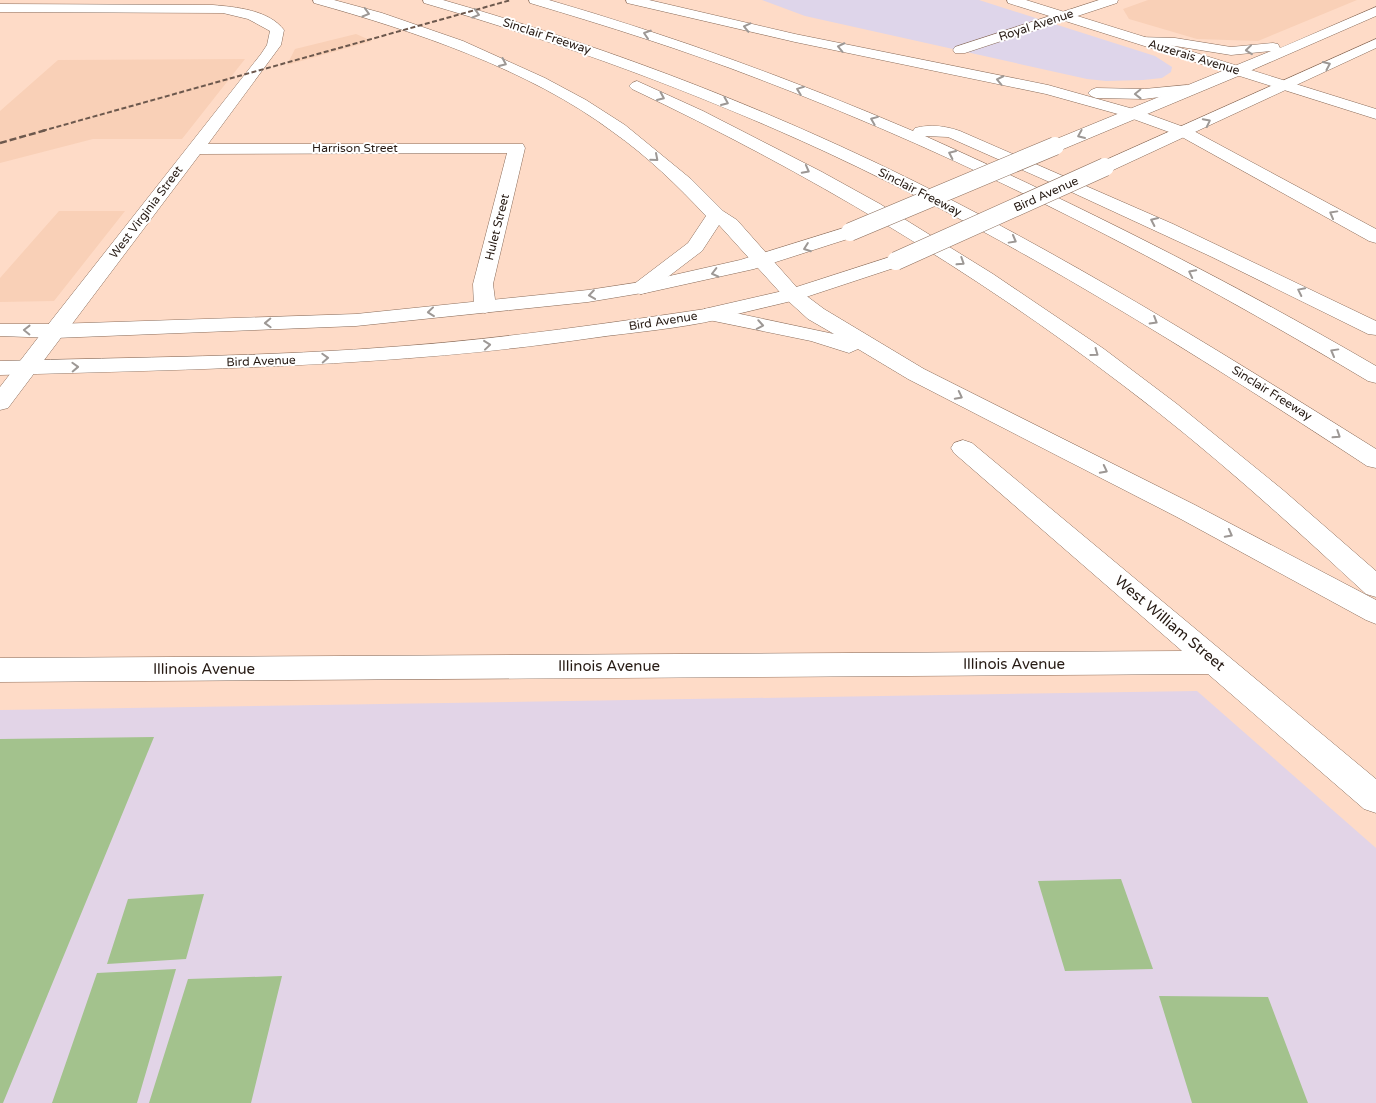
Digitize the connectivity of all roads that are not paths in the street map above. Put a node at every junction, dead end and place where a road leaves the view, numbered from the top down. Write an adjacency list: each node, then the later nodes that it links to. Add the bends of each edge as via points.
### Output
1 (319, 0): 26 (main road, one-way to 26, via 418,29 540,80 619,128 685,183)
2 (429, 0): 14 (main road, Sinclair Freeway, one-way to 14)
3 (535, 0): 22 (main road, one-way to 3, via 744,68 657,37)
4 (632, 0): 18 (main road, one-way to 4, via 795,38)
5 (1013, 0): 9 (main road, Auzerais Avenue)
6 (1112, 0): 9 (main road, Royal Avenue)
7 (0, 8): 25 (main road, West Virginia Street, via 204,8 232,10 266,22 277,30 274,45)
8 (1376, 11): 13 (main road)
9 (1064, 16): 10 (main road, Auzerais Avenue); 15 (main road, Royal Avenue)
10 (1142, 40): 12 (main road, Auzerais Avenue); 13 (main road, one-way to 10, via 1231,51)
11 (1376, 43): 17 (main road, Bird Avenue, one-way to 11)
12 (1157, 45): 16 (main road, Auzerais Avenue); 19 (main road, via 1192,68 1195,81)
13 (1297, 45): 16 (main road)
14 (581, 47): 42 (main road, Sinclair Freeway, one-way to 42, via 688,87 889,176 1127,304); 43 (main road, one-way to 43, via 617,77 727,128 844,190 1028,305 1175,414)
15 (960, 50)
16 (1238, 71): 17 (main road, Auzerais Avenue); 19 (main road)
17 (1283, 85): 21 (main road, Auzerais Avenue); 23 (main road, Bird Avenue, one-way to 17)
18 (1048, 90): 19 (main road, one-way to 18, via 1116,94); 20 (main road)
19 (1187, 90): 20 (main road)
20 (1131, 113): 23 (main road); 28 (main road, one-way to 28, bridge, via 850,232)
21 (1376, 114)
22 (902, 132): 33 (main road, one-way to 22, via 1186,236 962,137 945,131); 39 (main road, one-way to 22, via 1118,234)
23 (1186, 133): 27 (main road, one-way to 23); 30 (main road, Bird Avenue, bridge, via 896,261)
24 (517, 148): 25 (main road, Harrison Street); 31 (main road, Hulet Street, via 483,284)
25 (194, 149): 35 (main road, West Virginia Street)
26 (716, 215): 28 (main road, via 730,224); 29 (main road, via 695,247)
27 (1376, 237)
28 (762, 262): 29 (main road, one-way to 29); 30 (main road)
29 (641, 288): 31 (main road, one-way to 31)
30 (792, 295): 32 (main road, Bird Avenue); 38 (main road, via 816,314)
31 (485, 307): 35 (main road, one-way to 35, via 356,320)
32 (712, 314): 37 (main road, Bird Avenue, one-way to 32, via 405,353 535,340); 38 (main road, one-way to 38, via 815,335)
33 (1376, 329)
34 (0, 330): 35 (main road, one-way to 34)
35 (55, 331): 37 (main road, West Virginia Street)
36 (0, 368): 37 (main road, Bird Avenue)
37 (27, 368): 40 (main road, West Virginia Street)
38 (916, 374): 44 (main road, one-way to 44, via 1186,511)
39 (1376, 376)
40 (0, 403)
41 (963, 448): 45 (main road, West William Street)
42 (1376, 460)
43 (1376, 587)
44 (1376, 613)
45 (1217, 662): 46 (main road, Illinois Avenue); 47 (main road, West William Street)
46 (0, 670)
47 (1376, 799)

